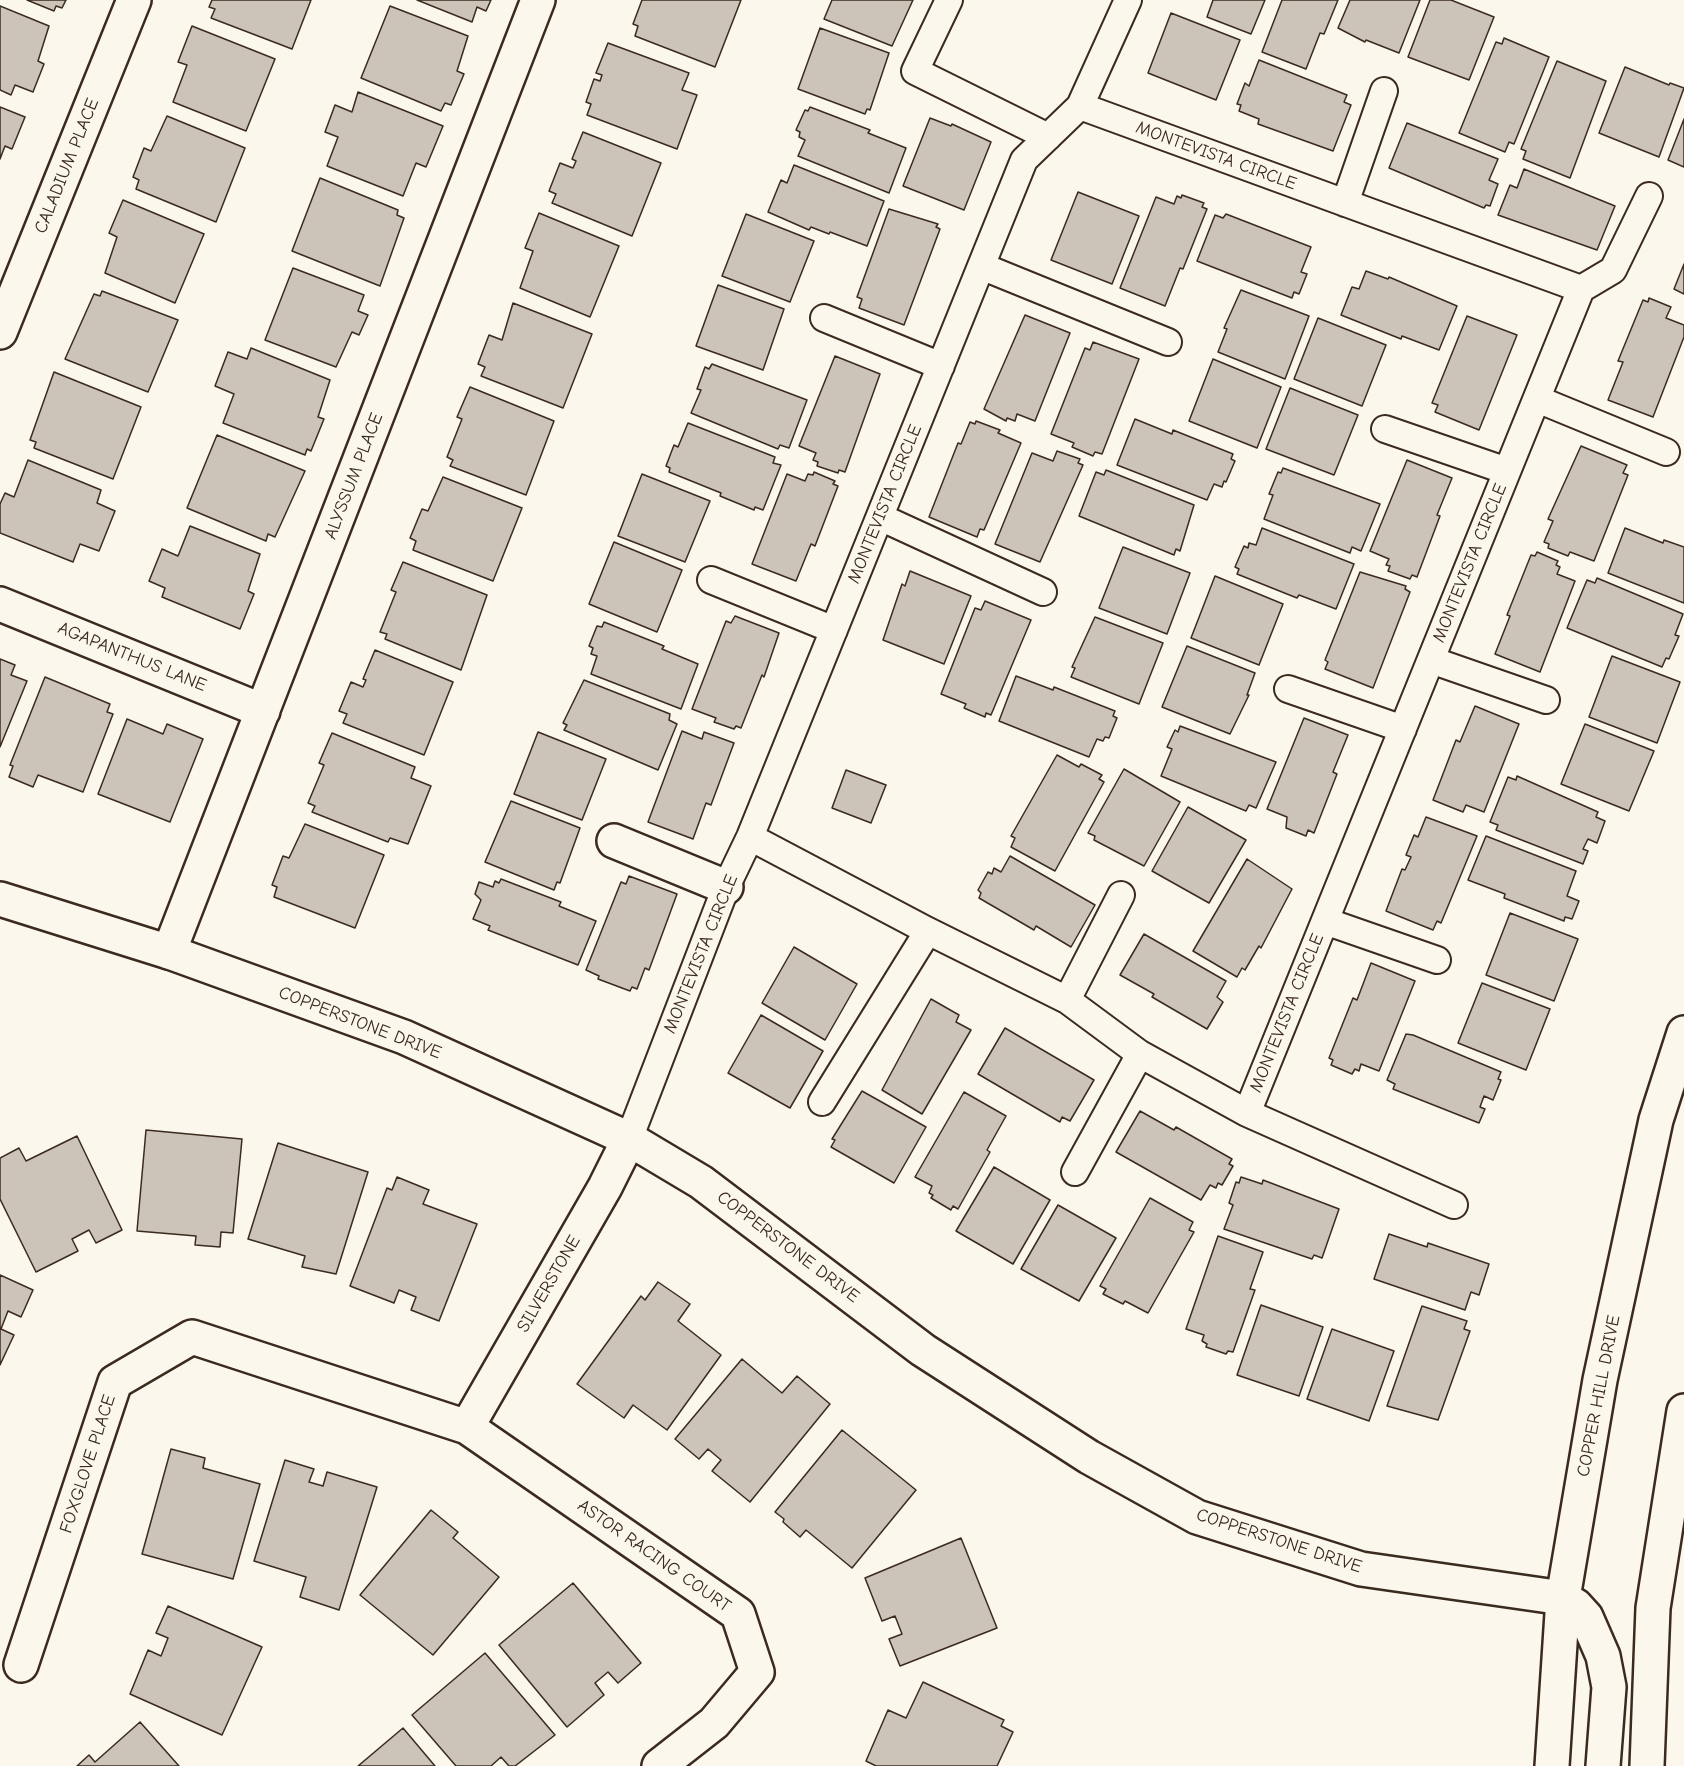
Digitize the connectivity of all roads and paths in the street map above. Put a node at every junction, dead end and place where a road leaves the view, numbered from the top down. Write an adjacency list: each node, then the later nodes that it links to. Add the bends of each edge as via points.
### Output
1 (134, 0): 13 (street, CALADIUM PLACE)
2 (538, 0): 28 (street, ALYSSUM PLACE)
3 (949, 0): 7 (lane, via 915,71)
4 (1128, 0): 6 (lane)
5 (1384, 91): 9 (lane)
6 (1080, 106): 7 (lane, MONTEVISTA CIRCLE); 9 (lane, MONTEVISTA CIRCLE)
7 (1048, 137): 10 (lane, MONTEVISTA CIRCLE, via 1024,160)
8 (1649, 196): 11 (lane, via 1613,270)
9 (1345, 203): 11 (lane, MONTEVISTA CIRCLE)
10 (981, 266): 14 (lane); 15 (lane, MONTEVISTA CIRCLE)
11 (1581, 289): 16 (lane, MONTEVISTA CIRCLE)
12 (824, 318): 15 (lane)
13 (0, 332)
14 (1168, 342)
15 (941, 366): 20 (lane, MONTEVISTA CIRCLE)
16 (1537, 399): 18 (lane); 19 (lane, MONTEVISTA CIRCLE)
17 (1385, 429): 19 (lane)
18 (1666, 452)
19 (1507, 471): 25 (lane, MONTEVISTA CIRCLE)
20 (880, 517): 22 (lane); 24 (lane, MONTEVISTA CIRCLE)
21 (711, 580): 24 (lane)
22 (1044, 592)
23 (0, 604): 28 (street, AGAPANTHUS LANE)
24 (834, 630): 30 (lane, MONTEVISTA CIRCLE)
25 (1431, 660): 27 (lane); 29 (lane, MONTEVISTA CIRCLE)
26 (1288, 689): 29 (lane)
27 (1546, 700)
28 (263, 711): 37 (street, ALYSSUM PLACE)
29 (1403, 729): 35 (lane, MONTEVISTA CIRCLE)
30 (750, 837): 32 (lane, MONTEVISTA CIRCLE); 36 (lane)
31 (614, 841): 32 (street)
32 (726, 888): 44 (lane, MONTEVISTA CIRCLE)
33 (1121, 895): 39 (lane)
34 (0, 899): 37 (street, COPPERSTONE DRIVE)
35 (1325, 921): 38 (lane); 43 (lane, MONTEVISTA CIRCLE)
36 (928, 931): 39 (lane); 42 (lane)
37 (169, 952): 44 (street, COPPERSTONE DRIVE, via 404,1036)
38 (1437, 960)
39 (1067, 1000): 41 (lane)
40 (1684, 1033): 49 (street, COPPER HILL DRIVE, via 1656,1120 1602,1368)
41 (1140, 1054): 43 (lane); 45 (lane)
42 (822, 1102)
43 (1247, 1113): 46 (lane)
44 (630, 1139): 48 (street, SILVERSTONE); 49 (street, COPPERSTONE DRIVE, via 701,1182 923,1350 1089,1457 1197,1517 1360,1569)
45 (1075, 1172)
46 (1454, 1204)
47 (1684, 1411): 54 (street, via 1653,1608)
48 (467, 1427): 50 (street, FOXGLOVE PLACE, via 192,1337 115,1382); 51 (street, ASTOR RACING COURT, via 738,1614 757,1672 714,1723)
49 (1563, 1598): 52 (street, COPPER HILL DRIVE); 53 (street, via 1586,1617 1603,1656 1609,1687)
50 (21, 1665)
51 (659, 1766)
52 (1552, 1766)
53 (1602, 1766)
54 (1647, 1766)

